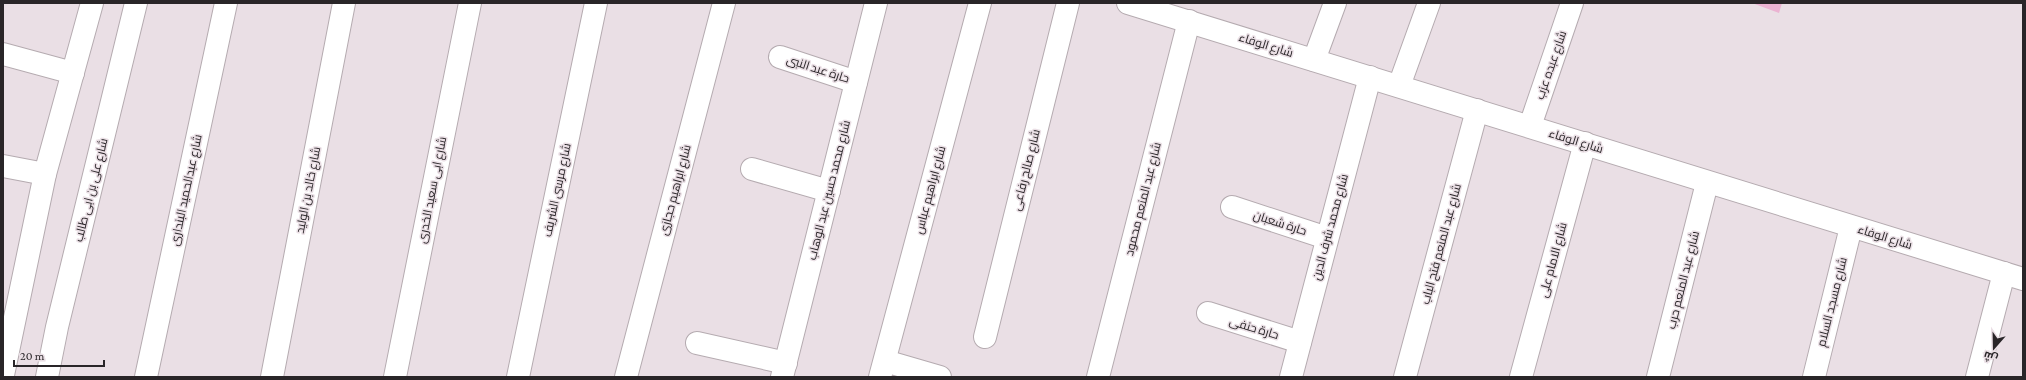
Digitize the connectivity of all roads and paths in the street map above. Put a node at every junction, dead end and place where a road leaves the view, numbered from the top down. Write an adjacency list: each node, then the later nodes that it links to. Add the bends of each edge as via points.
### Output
1 (92, 3): 19 (street)
2 (136, 3): 43 (street, شارع على بن ابى طالب)
3 (226, 3): 44 (street, شارع عبدالحميد البندارى)
4 (344, 3): 45 (street, شارع خالد بن الوليد)
5 (470, 3): 46 (street, شارع ابى سعيد الخدرى)
6 (596, 3): 47 (street, شارع مرسى الشريف)
7 (724, 3): 48 (street, شارع ابراهيم حجازى)
8 (876, 3): 21 (street, شارع محمد حسين عبد الوهاب)
9 (980, 3): 39 (street, شارع ابراهيم عباس)
10 (1068, 3): 36 (street, شارع صالح رفاعى)
11 (1128, 3): 15 (street, شارع الوفاء)
12 (1335, 3): 18 (street)
13 (1429, 3): 22 (street)
14 (1572, 3): 24 (street, شارع عبده عزب)
15 (1182, 14): 18 (street, شارع الوفاء); 42 (street, شارع عبد المنعم محمود)
16 (3, 54): 19 (street)
17 (780, 57): 21 (street, حارة عبد النبى)
18 (1314, 60): 20 (street, شارع الوفاء)
19 (73, 73): 28 (street)
20 (1370, 77): 22 (street, شارع الوفاء); 33 (street, شارع محمد شرف الدين)
21 (856, 82): 30 (street, شارع محمد حسين عبد الوهاب)
22 (1399, 86): 23 (street, شارع الوفاء)
23 (1477, 110): 24 (street, شارع الوفاء); 51 (street, شارع عبد المنعم فتح الباب)
24 (1530, 126): 25 (street, شارع الوفاء)
25 (1584, 143): 29 (street, شارع الوفاء); 52 (street, شارع الامام على)
26 (3, 166): 28 (street)
27 (752, 169): 30 (street)
28 (45, 174): 41 (street)
29 (1707, 183): 32 (street, شارع الوفاء); 53 (street, شارع عبد المنعم حرب)
30 (829, 191): 40 (street, شارع محمد حسين عبد الوهاب)
31 (1232, 207): 33 (street, حارة شعبان)
32 (1851, 227): 34 (street, شارع الوفاء); 54 (street, شارع مسجد السلام)
33 (1328, 238): 37 (street, شارع محمد شرف الدين)
34 (2013, 276): 55 (street)
35 (1208, 314): 37 (street, حارة حنفى)
36 (985, 338)
37 (1300, 342): 50 (street, شارع محمد شرف الدين)
38 (697, 343): 40 (street)
39 (883, 369): 49 (street)
40 (784, 370)
41 (3, 375)
42 (1101, 376)
43 (47, 377)
44 (146, 377)
45 (272, 377)
46 (395, 377)
47 (518, 377)
48 (626, 377)
49 (940, 377)
50 (1291, 377)
51 (1405, 377)
52 (1521, 377)
53 (1658, 377)
54 (1814, 377)
55 (1977, 377)

